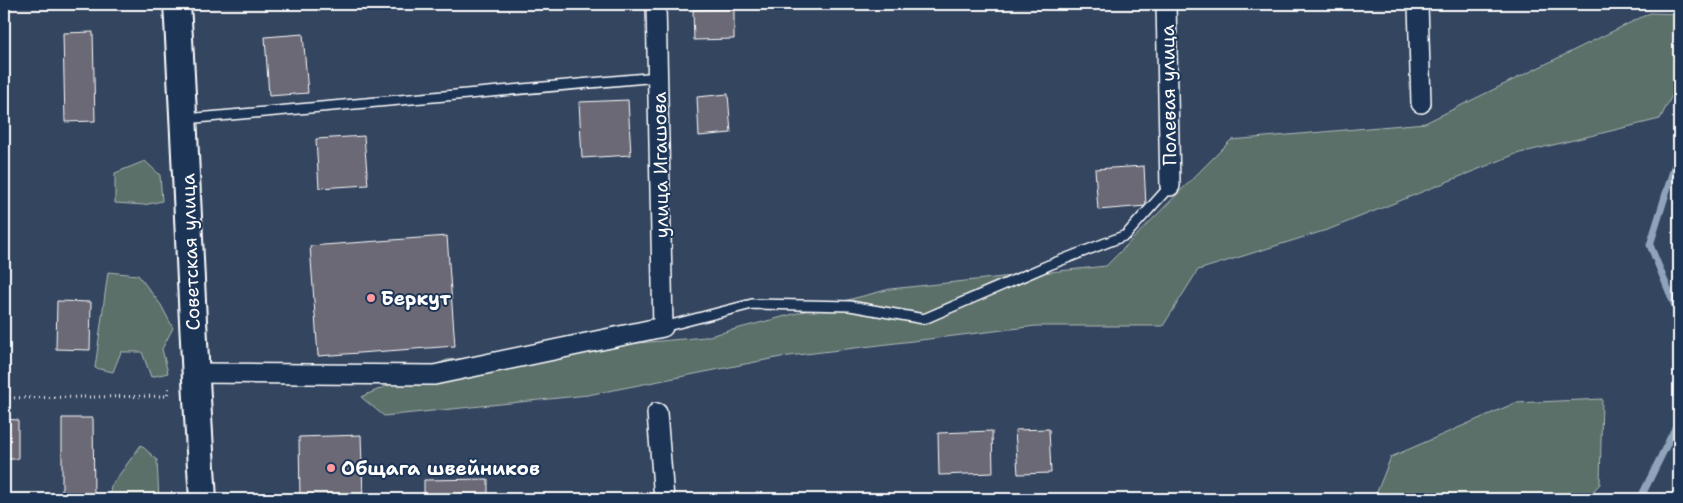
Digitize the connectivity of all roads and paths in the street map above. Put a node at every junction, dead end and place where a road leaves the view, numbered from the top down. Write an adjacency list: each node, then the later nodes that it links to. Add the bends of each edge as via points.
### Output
1 (177, 4): 7 (main road, Советская улица)
2 (656, 4): 5 (street, улица Игашова)
3 (1166, 4): 8 (street, Полевая улица)
4 (1418, 4): 6 (street)
5 (658, 76): 7 (lane); 9 (street, улица Игашова)
6 (1421, 103)
7 (184, 119): 10 (main road, Советская улица)
8 (1170, 186): 9 (lane, via 1126,235 924,319 850,306 752,304)
9 (663, 327): 10 (street, via 434,375)
10 (183, 376): 11 (path, via 167,396); 13 (main road, Советская улица)
11 (4, 398)
12 (657, 413): 14 (street)
13 (203, 499)
14 (664, 499)

